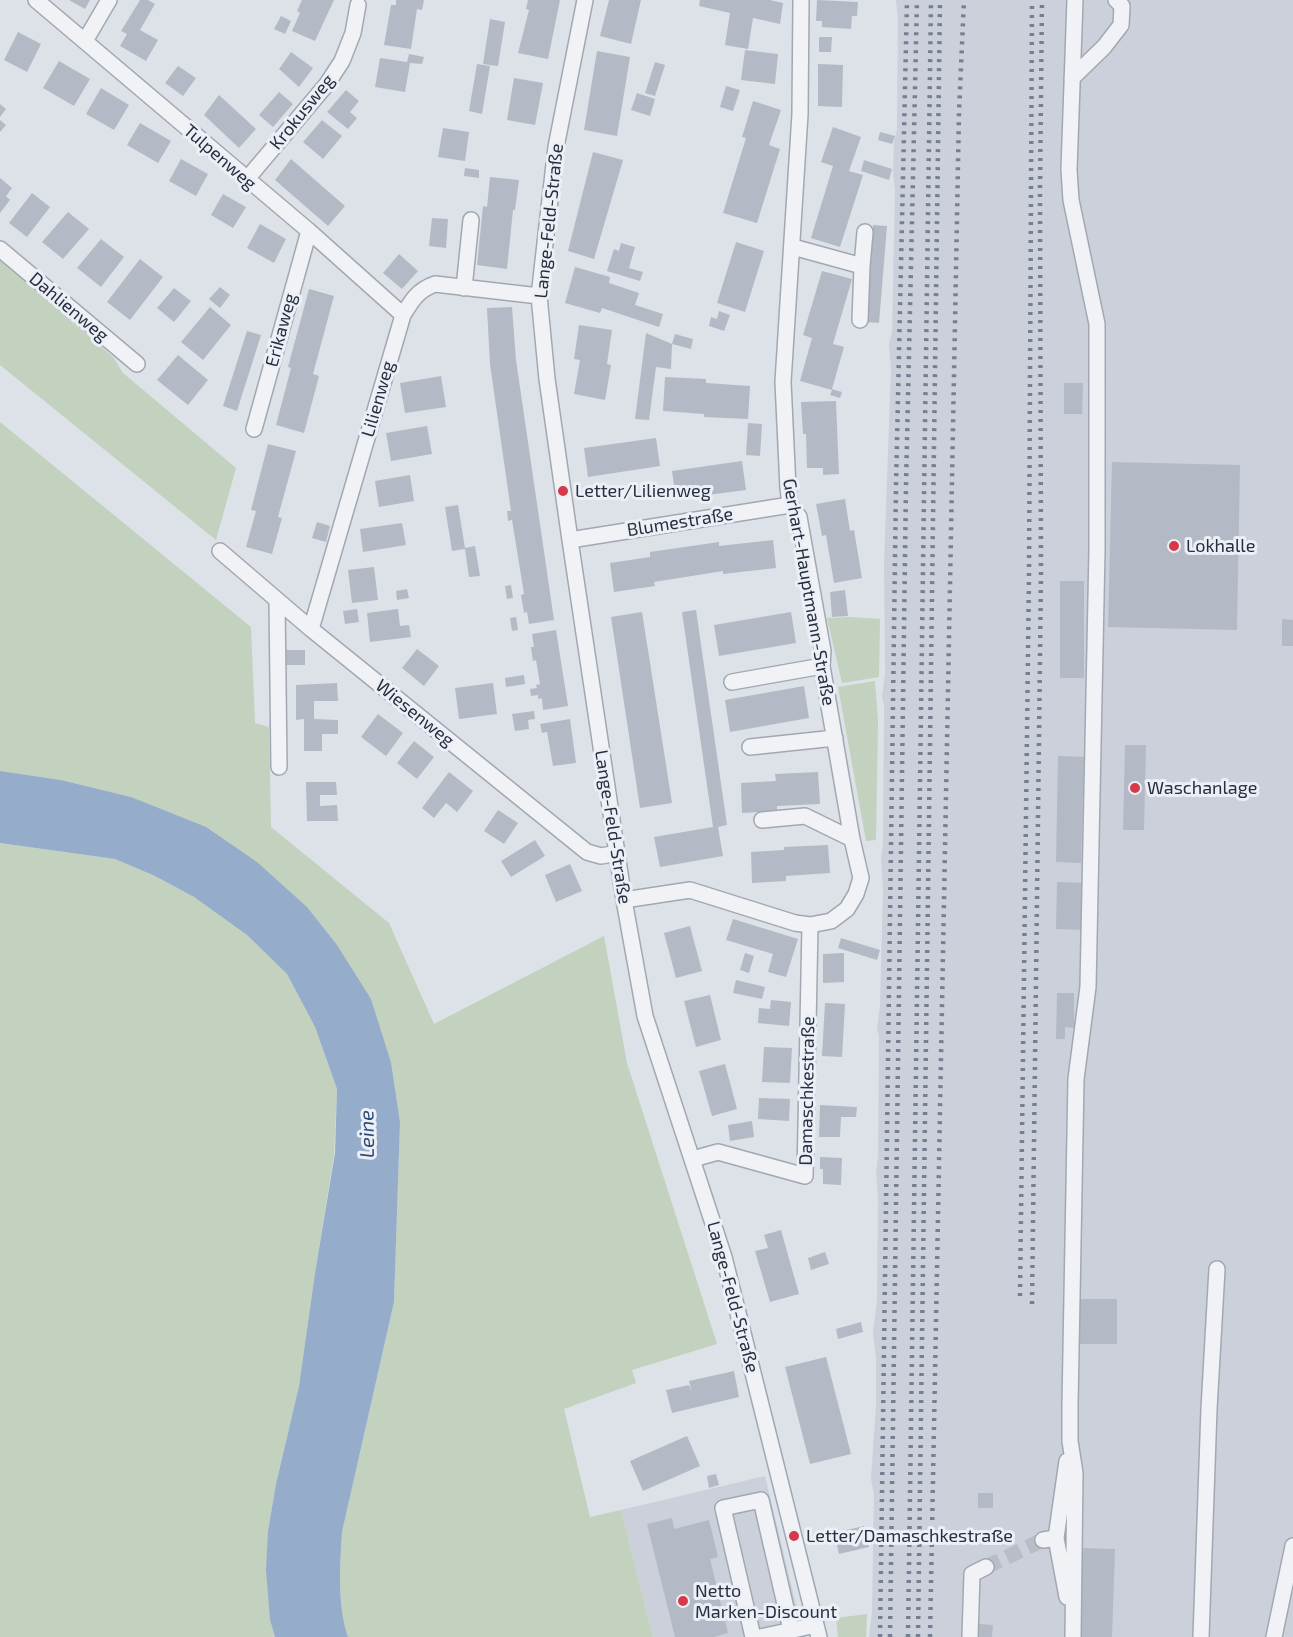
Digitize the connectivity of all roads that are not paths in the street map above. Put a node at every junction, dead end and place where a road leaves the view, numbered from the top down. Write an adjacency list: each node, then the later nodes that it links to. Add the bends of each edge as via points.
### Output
1 (36, 0): 8 (street, Tulpenweg)
2 (109, 0): 8 (street)
3 (585, 0): 18 (street, Lange-Feld-Straße, via 556,147)
4 (801, 0): 14 (street, Gerhart-Hauptmann-Straße)
5 (1074, 0): 9 (street)
6 (1116, 0): 9 (street, via 1122,6 1121,25)
7 (358, 5): 10 (street, Krokusweg, via 342,61)
8 (85, 41): 10 (street, Tulpenweg)
9 (1072, 78): 40 (street, via 1071,200 1096,324 1097,550 1088,987 1076,1079)
10 (247, 179): 12 (street, Tulpenweg)
11 (471, 220): 17 (street)
12 (309, 231): 19 (street, Tulpenweg); 22 (street, Erikaweg)
13 (865, 232): 16 (street)
14 (793, 247): 16 (street); 23 (street, Gerhart-Hauptmann-Straße, via 783,382)
15 (0, 249): 21 (street, Dahlienweg)
16 (862, 266): 20 (street)
17 (464, 288): 18 (street, Lilienweg); 19 (street, Lilienweg, via 435,284 422,288)
18 (539, 296): 24 (street, Lange-Feld-Straße)
19 (403, 315): 27 (street, Lilienweg)
20 (860, 320)
21 (137, 364)
22 (254, 429)
23 (790, 505): 24 (street, Blumestraße); 28 (street, Gerhart-Hauptmann-Straße, via 799,517 823,651)
24 (570, 540): 35 (street, Lange-Feld-Straße)
25 (220, 551): 26 (street, Wiesenweg)
26 (277, 600): 27 (street, Wiesenweg); 32 (street)
27 (311, 629): 35 (street, Wiesenweg, via 586,852 601,856)
28 (822, 666): 29 (street); 30 (street, Gerhart-Hauptmann-Straße)
29 (732, 682)
30 (835, 738): 31 (street); 34 (street, Gerhart-Hauptmann-Straße)
31 (750, 747)
32 (279, 767)
33 (762, 820): 34 (street, via 805,816)
34 (852, 839): 37 (street, Gerhart-Hauptmann-Straße, via 861,878 856,894 847,909 831,921)
35 (618, 853): 36 (street, Lange-Feld-Straße)
36 (624, 900): 37 (street, via 690,890); 38 (street, Lange-Feld-Straße, via 645,1016)
37 (810, 925): 38 (street, Damaschkestraße, via 805,1176 718,1152)
38 (693, 1159): 41 (street, Lange-Feld-Straße, via 724,1257)
39 (1217, 1269): 52 (street)
40 (1070, 1441): 45 (street, via 1075,1473); 45 (street, via 1050,1539)
41 (784, 1495): 42 (street); 47 (street, Lange-Feld-Straße)
42 (761, 1500): 46 (street); 48 (street, via 723,1508)
43 (1293, 1546): 53 (street)
44 (986, 1567): 50 (street, via 972,1574)
45 (1072, 1620): 51 (street)
46 (791, 1630): 47 (street); 49 (street)
47 (818, 1631)
48 (753, 1637)
49 (760, 1637)
50 (970, 1637)
51 (1073, 1637)
52 (1201, 1637)
53 (1274, 1637)

